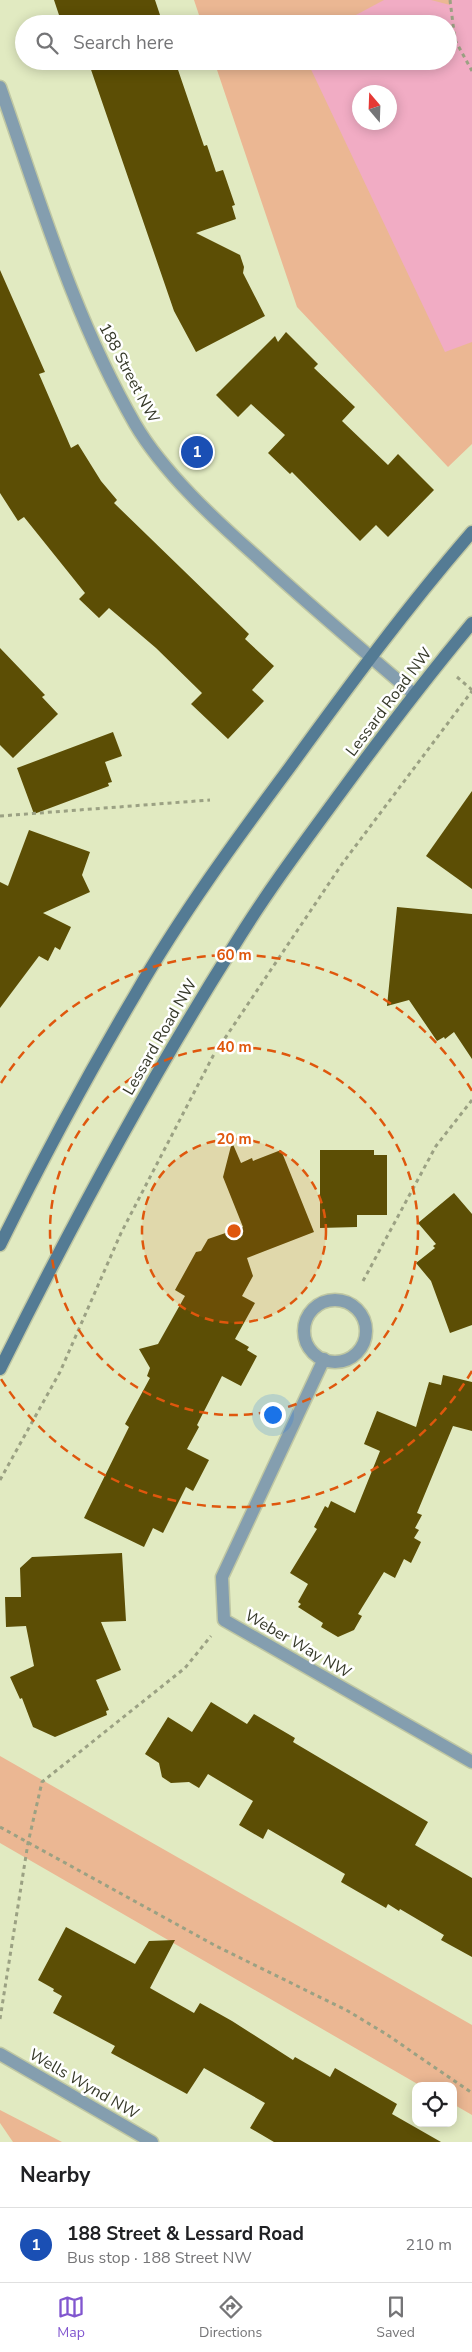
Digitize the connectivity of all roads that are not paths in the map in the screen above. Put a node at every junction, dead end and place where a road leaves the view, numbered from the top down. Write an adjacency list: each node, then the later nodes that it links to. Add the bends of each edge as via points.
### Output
1 (0, 87): 4 (street, 188 Street NW, via 80,314 135,425 174,476 220,524)
2 (472, 532): 4 (main road)
3 (472, 623): 5 (main road, Lessard Road NW)
4 (370, 657): 5 (street, 188 Street NW); 6 (main road, via 237,839 135,994)
5 (414, 694): 8 (main road, Lessard Road NW, via 289,863 189,1018 78,1217)
6 (0, 1245)
7 (324, 1359): 7 (street, via 308,1346 304,1325 314,1307 323,1302 344,1301 360,1312 366,1330 364,1340 353,1356 334,1362); 9 (street, Weber Way NW, via 222,1577 224,1620)
8 (0, 1369)
9 (472, 1762)
10 (0, 2054): 11 (street, Wells Wynd NW)
11 (152, 2142)

